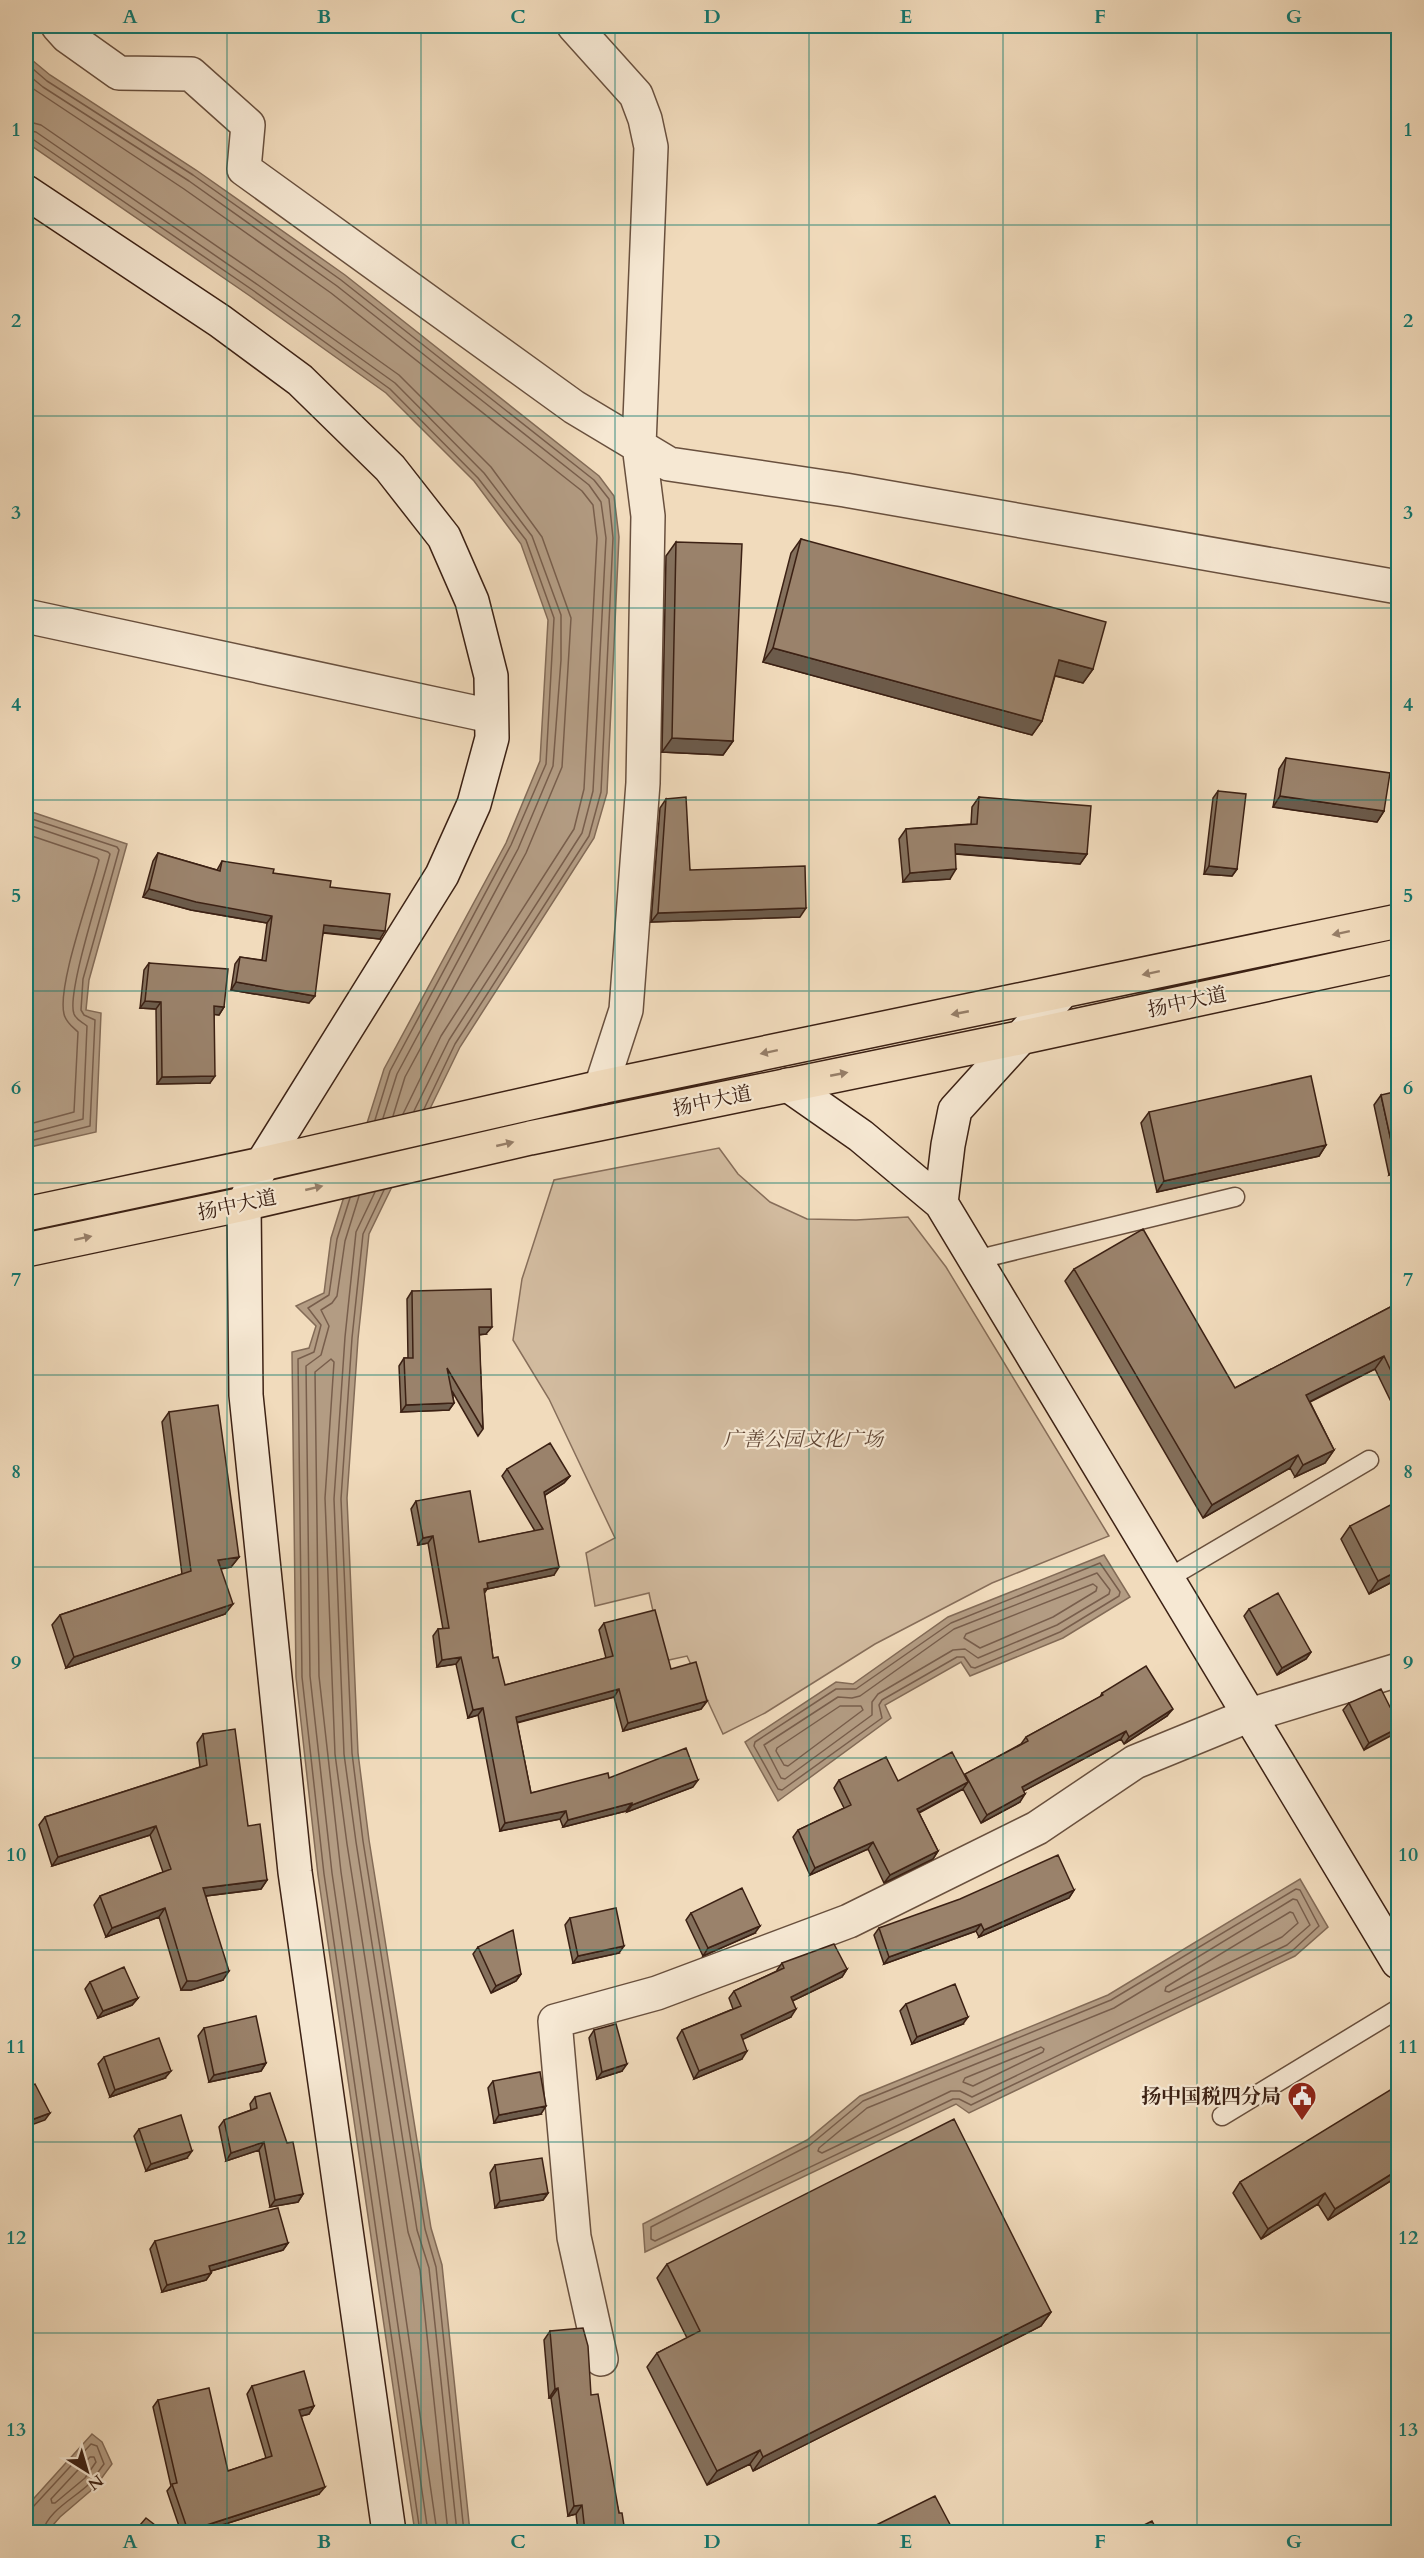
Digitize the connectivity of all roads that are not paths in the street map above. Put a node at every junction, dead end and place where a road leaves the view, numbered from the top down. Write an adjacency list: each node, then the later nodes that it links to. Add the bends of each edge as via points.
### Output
1 (58, 26): 4 (street, via 119,74 191,74 249,125 244,169 574,407)
2 (574, 26): 4 (street, via 636,95 651,147)
3 (26, 192): 7 (street, via 220,321 300,380 390,468 444,537 472,601 491,676)
4 (639, 445): 5 (street, via 669,464 845,490); 13 (street, via 648,516 643,783 626,1010)
5 (1398, 587)
6 (26, 616): 7 (street)
7 (491, 716): 15 (street, via 492,738 474,804 442,874)
8 (1398, 921): 10 (main road, 扬中大道, one-way to 10)
9 (1398, 956): 11 (main road, 扬中大道)
10 (1062, 992): 11 (street); 13 (main road, 扬中大道, one-way to 13)
11 (1019, 1038): 12 (main road, 扬中大道, one-way to 11); 17 (street, via 955,1110)
12 (788, 1085): 14 (main road, 扬中大道); 17 (street, via 861,1136)
13 (601, 1087): 14 (main road); 15 (main road, 扬中大道)
14 (605, 1123): 18 (main road, 扬中大道, one-way to 14)
15 (262, 1164): 18 (street); 19 (main road, 扬中大道)
16 (1235, 1197): 21 (lane)
17 (941, 1203): 21 (street)
18 (244, 1204): 20 (main road, 扬中大道, one-way to 18); 30 (street, via 246,1395 294,1860)
19 (26, 1214)
20 (26, 1250)
21 (975, 1260): 23 (street)
22 (1369, 1460): 23 (lane)
23 (1167, 1579): 25 (street)
24 (1398, 1670): 25 (street)
25 (1250, 1715): 26 (street); 29 (street, via 1135,1762 1037,1828 849,1920 657,1993 555,2021 574,2237)
26 (1398, 1962)
27 (1398, 2009): 28 (lane)
28 (1222, 2116)
29 (601, 2359)
30 (389, 2532)

